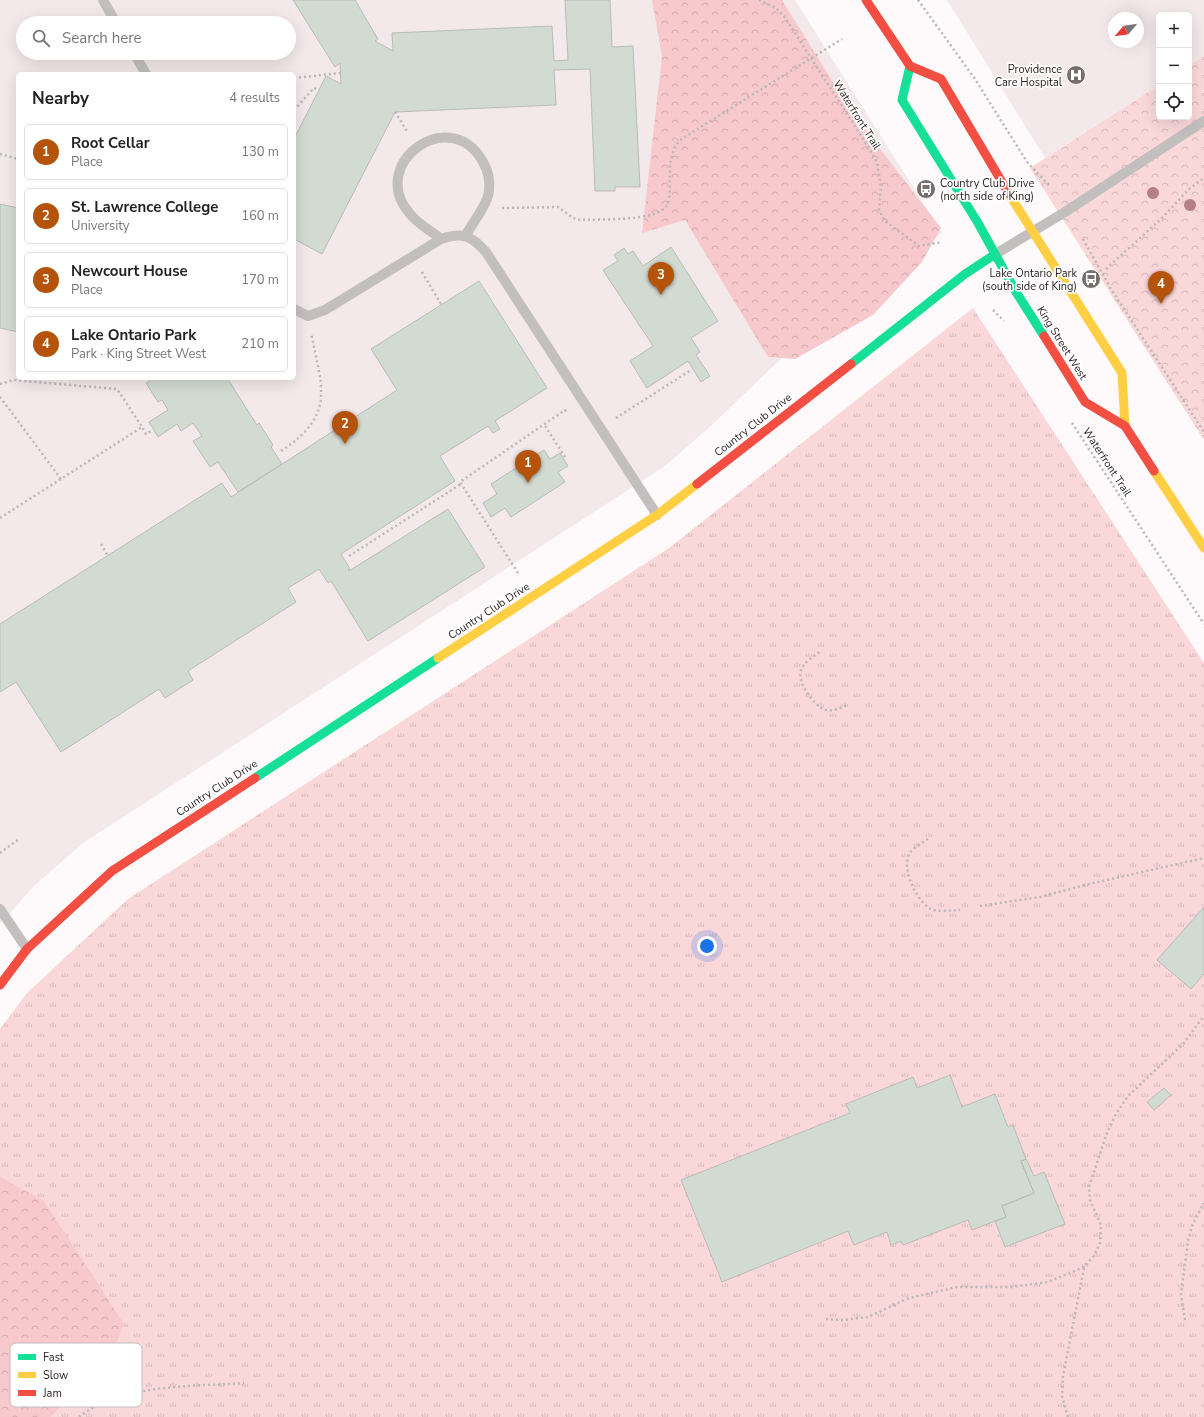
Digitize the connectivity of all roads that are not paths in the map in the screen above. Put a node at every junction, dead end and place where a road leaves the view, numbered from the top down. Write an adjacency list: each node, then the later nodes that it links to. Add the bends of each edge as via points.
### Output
1 (103, 0): 3 (lane)
2 (866, 0): 5 (street)
3 (112, 16)
4 (138, 60): 6 (lane)
5 (910, 66): 8 (street, King Street West, via 941,79); 11 (street, King Street West, via 902,100 978,223)
6 (145, 72)
7 (1204, 120): 8 (lane)
8 (1032, 231): 11 (lane); 13 (street, King Street West, via 1122,373)
9 (466, 235): 10 (lane, via 452,235); 10 (lane, via 487,201 490,186 488,172 482,158 472,147 459,140 429,140 416,147 406,157 398,187 402,202 410,215); 14 (lane, via 478,242 486,252)
10 (441, 239): 12 (lane, via 325,310 308,316)
11 (994, 255): 13 (street, King Street West, via 1085,402); 14 (street, Country Club Drive, via 965,274)
12 (296, 310)
13 (1125, 426): 15 (street, King Street West)
14 (657, 515): 17 (street, Country Club Drive, via 112,871)
15 (1203, 544)
16 (0, 909): 17 (lane)
17 (27, 949): 18 (street, Country Club Drive)
18 (0, 985)

